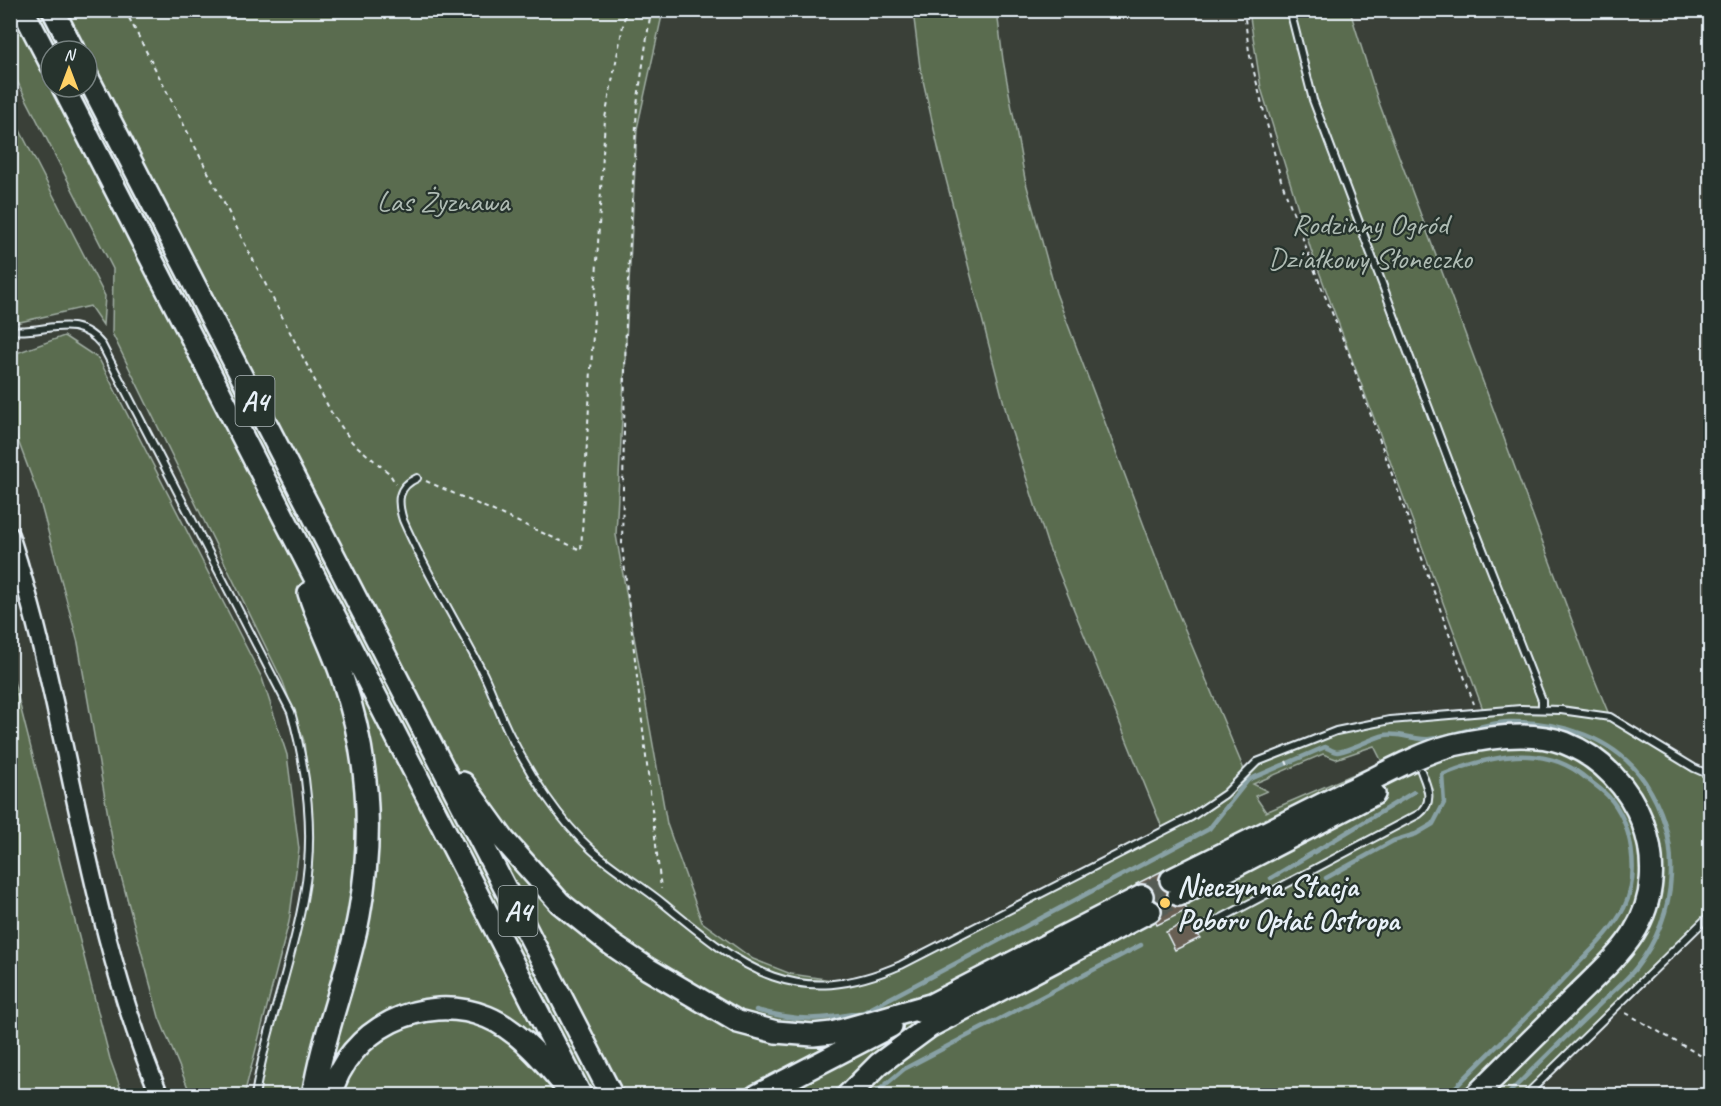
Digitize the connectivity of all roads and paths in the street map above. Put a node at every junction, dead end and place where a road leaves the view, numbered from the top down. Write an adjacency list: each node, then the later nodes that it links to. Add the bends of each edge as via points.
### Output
1 (23, 10): 9 (highway)
2 (53, 10): 8 (highway)
3 (124, 10): 14 (path, via 331,412 352,442 389,473)
4 (626, 10): 13 (path, via 605,118 581,549)
5 (651, 10): 23 (path, via 637,105 627,295 622,545)
6 (1244, 10): 18 (path, via 1249,52 1281,180 1349,354)
7 (1290, 10): 17 (lane, via 1313,100)
8 (68, 39)
9 (39, 41)
10 (69, 99): 15 (highway, A4)
11 (99, 99): 19 (highway, A4)
12 (10, 330): 31 (lane, via 60,325 79,328 102,345 291,712 301,748 308,871)
13 (417, 478): 14 (lane)
14 (401, 491): 23 (lane, via 398,502 411,539 527,767 591,849)
15 (287, 524): 32 (highway, via 347,693 368,801 367,861 359,917); 35 (highway, A4)
16 (10, 535): 30 (main road, via 45,656 110,944)
17 (1542, 708): 18 (lane); 22 (lane, via 1611,717)
18 (1477, 713): 23 (lane, via 1390,720 1336,731 1281,751 1257,762 1225,794 1191,817 927,952 848,983 821,986 759,972 726,954)
19 (423, 726): 26 (highway, via 504,840 560,903 611,944 715,1010 738,1022 776,1032 813,1035); 36 (highway, A4)
20 (1488, 739): 21 (highway); 21 (highway, via 1451,746 1398,768 1175,888); 40 (highway, via 1563,742 1597,760 1633,799 1647,834 1652,866 1641,918 1622,949)
21 (1421, 771): 25 (lane, via 1429,797 1419,814)
22 (1710, 775)
23 (663, 903)
24 (1710, 915): 27 (lane)
25 (1197, 931)
26 (930, 1005): 28 (highway, via 1146,903); 37 (highway)
27 (1616, 1007): 29 (path); 41 (lane)
28 (929, 1027): 38 (highway, via 893,1040); 39 (highway, via 879,1064)
29 (1710, 1061)
30 (160, 1095)
31 (255, 1095)
32 (313, 1095)
33 (330, 1095): 34 (highway, via 348,1058 371,1033 407,1015 443,1009 464,1010 502,1025 553,1071)
34 (572, 1095)
35 (581, 1095)
36 (612, 1095)
37 (756, 1095)
38 (787, 1095)
39 (847, 1095)
40 (1475, 1095)
41 (1525, 1095)

